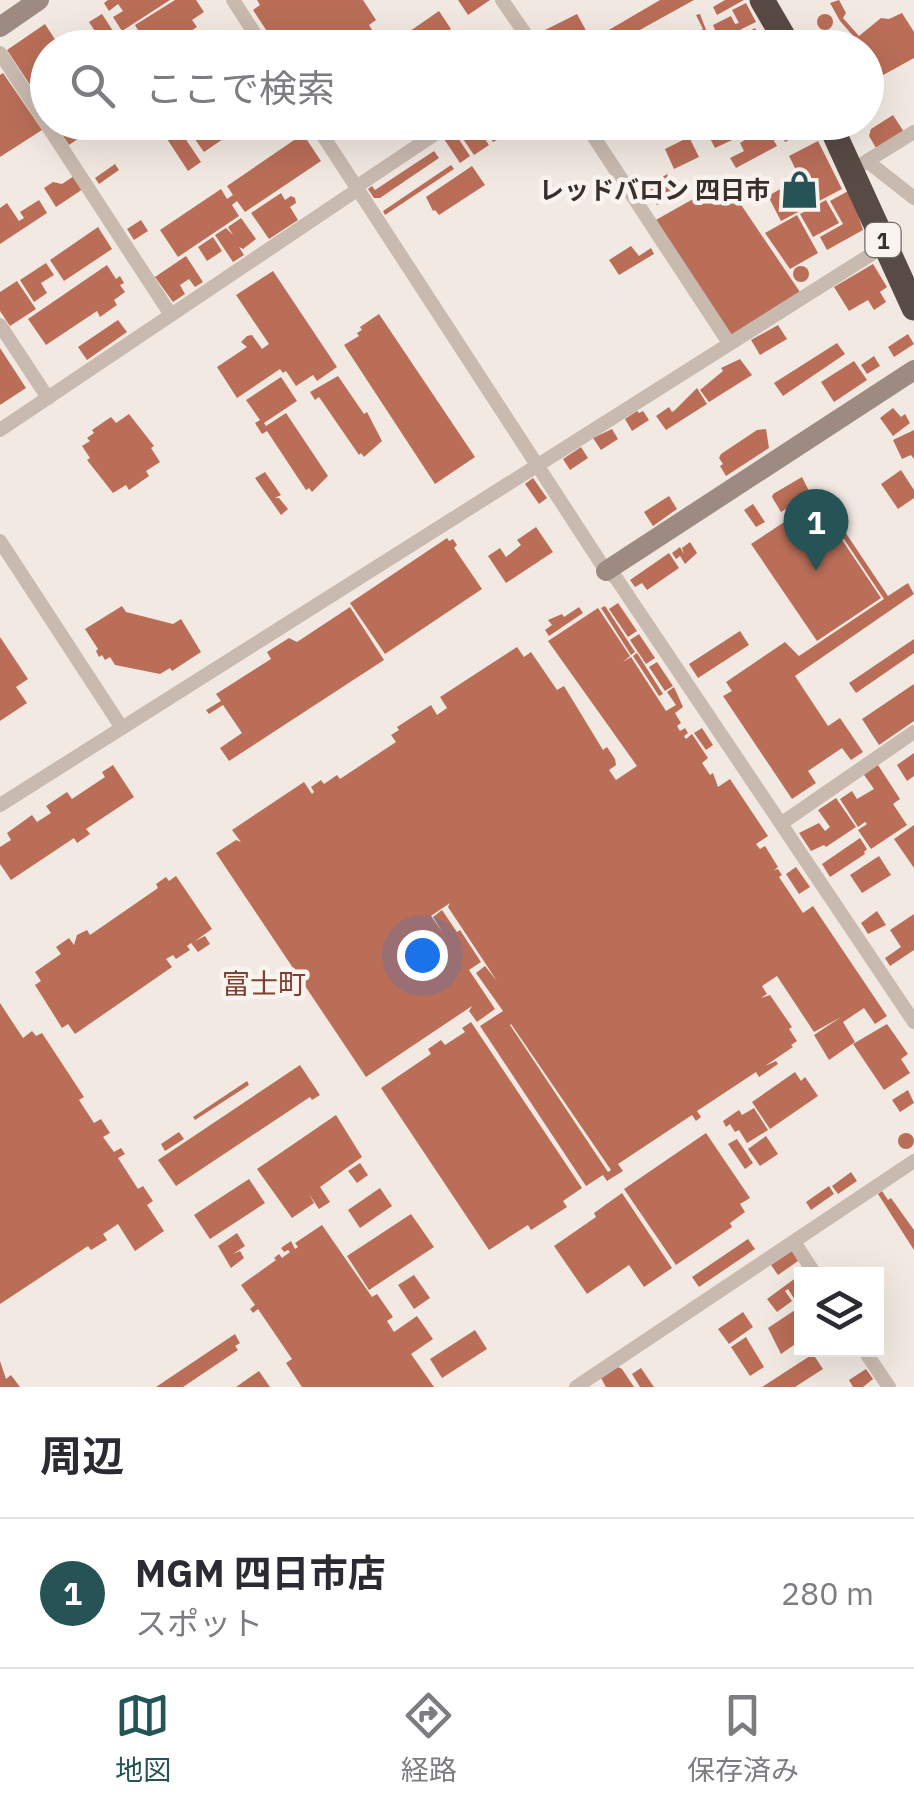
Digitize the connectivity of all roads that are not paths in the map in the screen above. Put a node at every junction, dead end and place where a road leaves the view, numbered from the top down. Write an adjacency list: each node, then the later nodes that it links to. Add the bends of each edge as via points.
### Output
1 (38, 0): 5 (street)
2 (233, 0): 6 (street)
3 (502, 0): 7 (street)
4 (762, 0): 8 (highway)
5 (0, 27)
6 (252, 30)
7 (523, 30)
8 (780, 30)
9 (0, 53): 10 (street)
10 (30, 99)
11 (914, 132): 17 (street)
12 (57, 140): 22 (street)
13 (326, 140): 18 (street)
14 (427, 140): 18 (street)
15 (596, 140): 24 (street)
16 (842, 140): 17 (highway, 1)
17 (860, 166): 19 (street); 20 (highway, 1)
18 (357, 188): 22 (street); 28 (street)
19 (914, 198)
20 (886, 246): 21 (highway, 1); 24 (street)
21 (914, 308)
22 (172, 314): 26 (street)
23 (0, 325): 26 (street)
24 (730, 343): 28 (street)
25 (914, 370): 30 (street)
26 (48, 398): 27 (street)
27 (0, 430)
28 (537, 465): 30 (street); 31 (street)
29 (0, 542): 31 (street)
30 (606, 571): 34 (street)
31 (122, 728): 33 (street)
32 (914, 732): 34 (street)
33 (0, 805)
34 (782, 824): 35 (street)
35 (914, 1022)
36 (914, 1161): 37 (street)
37 (794, 1242): 38 (street); 40 (street)
38 (810, 1267)
39 (869, 1357): 41 (street)
40 (576, 1387)
41 (889, 1387)

